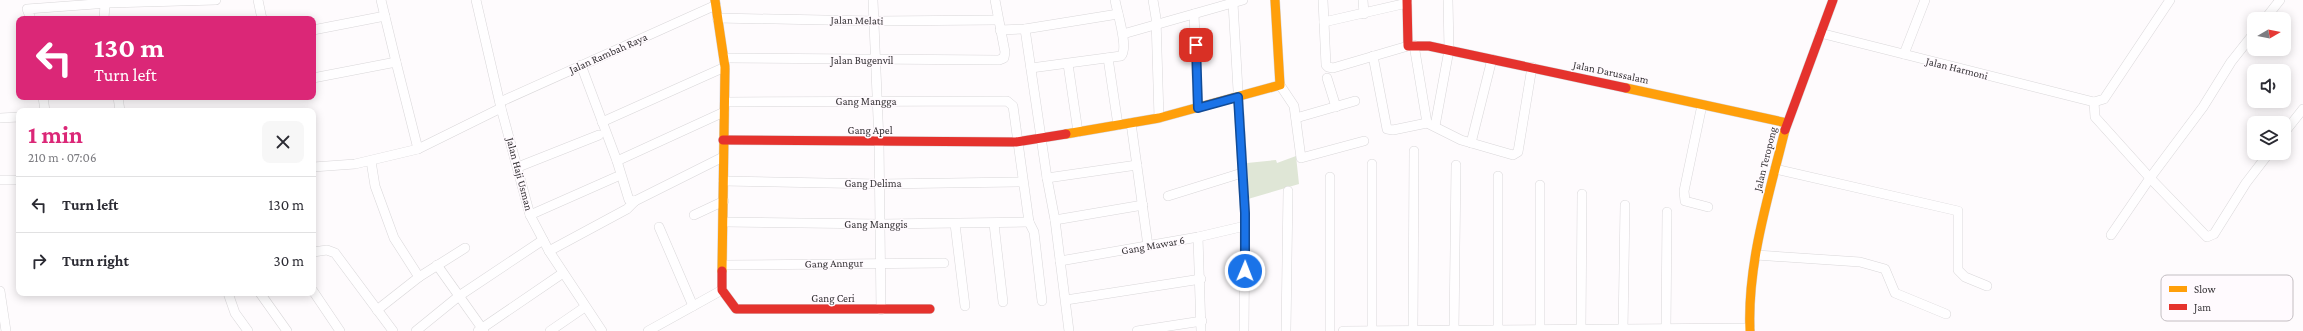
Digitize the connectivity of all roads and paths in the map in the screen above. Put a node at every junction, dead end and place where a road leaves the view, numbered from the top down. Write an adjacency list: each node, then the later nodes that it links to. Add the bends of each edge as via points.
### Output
1 (216, 0): 18 (street)
2 (258, 0): 30 (street)
3 (381, 0): 31 (street)
4 (476, 0): 65 (street, Jalan Haji Usman)
5 (873, 0): 34 (street)
6 (995, 0): 33 (street)
7 (1115, 0): 25 (street)
8 (1154, 0): 36 (street)
9 (1243, 0): 19 (street)
10 (1275, 0): 58 (street)
11 (1324, 0): 35 (street)
12 (1363, 0): 27 (street)
13 (1448, 0): 44 (street)
14 (1833, 0): 40 (street, Jalan Teropong)
15 (1925, 0): 45 (street)
16 (2170, 0): 63 (street, via 2104,99)
17 (2280, 0): 24 (street)
18 (108, 2): 21 (street); 29 (street)
19 (1233, 2): 26 (street); 59 (street)
20 (1407, 2): 27 (street); 43 (street)
21 (67, 3): 23 (street)
22 (715, 3): 32 (street); 53 (street, Jalan Rambah Raya)
23 (26, 5): 28 (street)
24 (2271, 12)
25 (1118, 14): 38 (street); 41 (street)
26 (1194, 14): 36 (street); 67 (street)
27 (1364, 14): 35 (street)
28 (30, 16)
29 (105, 16)
30 (261, 16)
31 (385, 16): 37 (street); 50 (street)
32 (717, 18): 34 (street, Jalan Melati); 51 (street)
33 (997, 20): 34 (street, Jalan Melati); 39 (street)
34 (875, 21): 49 (street)
35 (1324, 22): 46 (street, via 1328,67 1333,68)
36 (1155, 26): 41 (street); 72 (street)
37 (316, 29)
38 (1025, 29): 39 (street); 55 (street)
39 (1000, 30): 49 (street, Jalan Bugenvil, via 1005,52 1004,58 999,60)
40 (1820, 33): 45 (street, Jalan Harmoni); 76 (street, Jalan Teropong)
41 (1123, 34): 47 (street, via 1124,54)
42 (2247, 42): 105 (street)
43 (1411, 46): 44 (street, Jalan Darussalam); 46 (street); 77 (street)
44 (1449, 50): 48 (street, Jalan Darussalam); 77 (street)
45 (1904, 54): 63 (street, Jalan Harmoni)
46 (1373, 56): 77 (street, via 1387,129)
47 (1108, 58): 52 (street); 78 (street)
48 (1492, 59): 54 (street, Jalan Darussalam); 87 (street)
49 (877, 60): 51 (street, Jalan Bugenvil); 60 (street)
50 (396, 62): 56 (street); 88 (street)
51 (725, 63): 62 (street); 74 (street)
52 (1068, 64): 55 (street); 80 (street)
53 (581, 65): 65 (street, Jalan Rambah Raya); 74 (street)
54 (1532, 67): 64 (street, Jalan Darussalam); 87 (street, via 1516,154)
55 (1031, 68): 82 (street)
56 (316, 77)
57 (1327, 78): 66 (street)
58 (1280, 85): 59 (street, Gang Apel); 73 (street, via 1294,106)
59 (1238, 97): 67 (street, Gang Apel); 100 (street)
60 (877, 100): 62 (street, Gang Mangga); 84 (street); 85 (street, Gang Mangga, via 1007,100 1012,106)
61 (1355, 101): 66 (street)
62 (725, 102): 69 (street)
63 (2094, 102): 105 (street, via 2094,112 2100,124)
64 (1702, 104): 76 (street, Jalan Darussalam); 119 (street, via 1684,191 1685,201)
65 (500, 105): 88 (street, Jalan Rambah Raya); 98 (street, Jalan Haji Usman)
66 (1336, 107): 73 (street)
67 (1198, 108): 72 (street, Gang Apel)
68 (2303, 109): 79 (street)
69 (724, 112): 83 (street); 93 (street)
70 (16, 117): 71 (street)
71 (0, 118)
72 (1159, 118): 75 (street, Gang Apel)
73 (1296, 118): 86 (street, via 1300,158)
74 (602, 122): 93 (street)
75 (1131, 123): 78 (street, Gang Apel); 95 (street)
76 (1787, 123): 99 (street, Jalan Teropong)
77 (1431, 124): 87 (street, via 1455,138)
78 (1118, 125): 80 (street, Gang Apel)
79 (2291, 125)
80 (1078, 132): 82 (street, Gang Apel)
81 (599, 135): 98 (street)
82 (1042, 139): 85 (street, Gang Apel); 104 (street)
83 (723, 140): 84 (street, Gang Apel); 90 (street)
84 (879, 142): 85 (street, Gang Apel); 110 (street)
85 (1016, 142): 109 (street)
86 (1364, 142)
87 (1471, 142)
88 (418, 149): 92 (street, Jalan Rambah Raya)
89 (1414, 151): 189 (street)
90 (723, 157): 108 (street); 116 (street)
91 (2264, 160): 105 (street, via 2214,234 2207,237)
92 (371, 161): 97 (street, Jalan Rambah Raya); 145 (street, via 375,186 394,238)
93 (617, 161): 116 (street)
94 (1372, 164): 188 (street)
95 (1137, 165): 104 (street); 118 (street)
96 (1456, 165): 190 (street)
97 (316, 167)
98 (518, 167): 121 (street, Jalan Haji Usman)
99 (1775, 169): 138 (street, Jalan Teropong); 147 (street, via 1958,211 1958,270 1965,277)
100 (1242, 173): 114 (street); 129 (street)
101 (1330, 176): 186 (street)
102 (1498, 176): 167 (street)
103 (616, 177): 121 (street)
104 (1047, 178): 123 (street)
105 (2150, 178): 131 (street)
106 (0, 180): 107 (street)
107 (16, 180)
108 (723, 181): 110 (street, Gang Delima); 115 (street)
109 (1022, 182): 110 (street, Gang Delima); 125 (street)
110 (879, 184): 126 (street)
111 (1540, 186): 168 (street)
112 (1288, 191): 185 (street)
113 (1582, 194): 169 (street)
114 (1168, 196)
115 (724, 200): 122 (street); 124 (street)
116 (632, 201): 136 (street, via 631,206 620,213)
117 (1624, 204): 170 (street)
118 (1143, 205): 123 (street); 134 (street)
119 (1708, 207)
120 (1667, 212): 171 (street)
121 (530, 215): 133 (street, Jalan Haji Usman)
122 (694, 215)
123 (1055, 220): 139 (street)
124 (724, 222): 126 (street, Gang Manggis); 143 (street)
125 (1029, 222): 128 (street, Gang Manggis); 155 (street, via 1034,232)
126 (880, 224): 127 (street, Gang Manggis); 140 (street)
127 (955, 224): 128 (street, Gang Manggis); 158 (street)
128 (994, 224): 156 (street)
129 (1245, 226): 132 (street, Gang Mawar 6); 184 (street)
130 (659, 227): 157 (street)
131 (2111, 235)
132 (1198, 237): 134 (street, Gang Mawar 6); 146 (street)
133 (543, 240): 136 (street, Jalan Haji Usman); 153 (street)
134 (1148, 246): 139 (street, Gang Mawar 6)
135 (465, 248): 142 (street)
136 (549, 250): 144 (street, Jalan Haji Usman)
137 (316, 252): 161 (street, via 327,250 335,253)
138 (1756, 255): 163 (street, via 1874,265 1885,269 1895,293); 165 (street, Jalan Teropong, via 1749,306)
139 (1060, 261): 154 (street)
140 (881, 262): 141 (street, Gang Anngur); 143 (street, Gang Anngur); 162 (street)
141 (944, 263)
142 (437, 265): 145 (street); 153 (street)
143 (724, 265): 148 (street)
144 (563, 273): 159 (street, Jalan Haji Usman); 166 (street)
145 (419, 278): 161 (street)
146 (1201, 278): 154 (street); 164 (street)
147 (1987, 286)
148 (722, 290): 157 (street); 162 (street, Gang Ceri, via 736,309)
149 (0, 291): 172 (street)
150 (316, 295): 175 (street)
151 (229, 296): 173 (street, via 235,314)
152 (262, 296): 174 (street)
153 (459, 296): 166 (street); 177 (street)
154 (1066, 300): 181 (street)
155 (1042, 301)
156 (1003, 302)
157 (693, 306): 180 (street)
158 (965, 306)
159 (585, 308): 178 (street); 179 (street, Jalan Haji Usman)
160 (930, 309): 162 (street, Gang Ceri)
161 (377, 310): 176 (street)
162 (881, 310)
163 (1946, 314)
164 (1202, 321): 182 (street); 183 (street)
165 (1750, 329): 171 (street)
166 (482, 330)
167 (1498, 330): 168 (street); 190 (street)
168 (1540, 330): 169 (street)
169 (1581, 330): 170 (street)
170 (1623, 330): 171 (street)
171 (1666, 330)
172 (6, 331)
173 (248, 331)
174 (287, 331)
175 (340, 331)
176 (394, 331)
177 (416, 331)
178 (550, 331)
179 (602, 331)
180 (648, 331)
181 (1069, 331)
182 (1137, 331)
183 (1201, 331)
184 (1244, 331)
185 (1286, 331)
186 (1330, 331)
187 (1343, 331): 188 (street)
188 (1372, 331): 189 (street)
189 (1413, 331): 190 (street)
190 (1454, 331)

